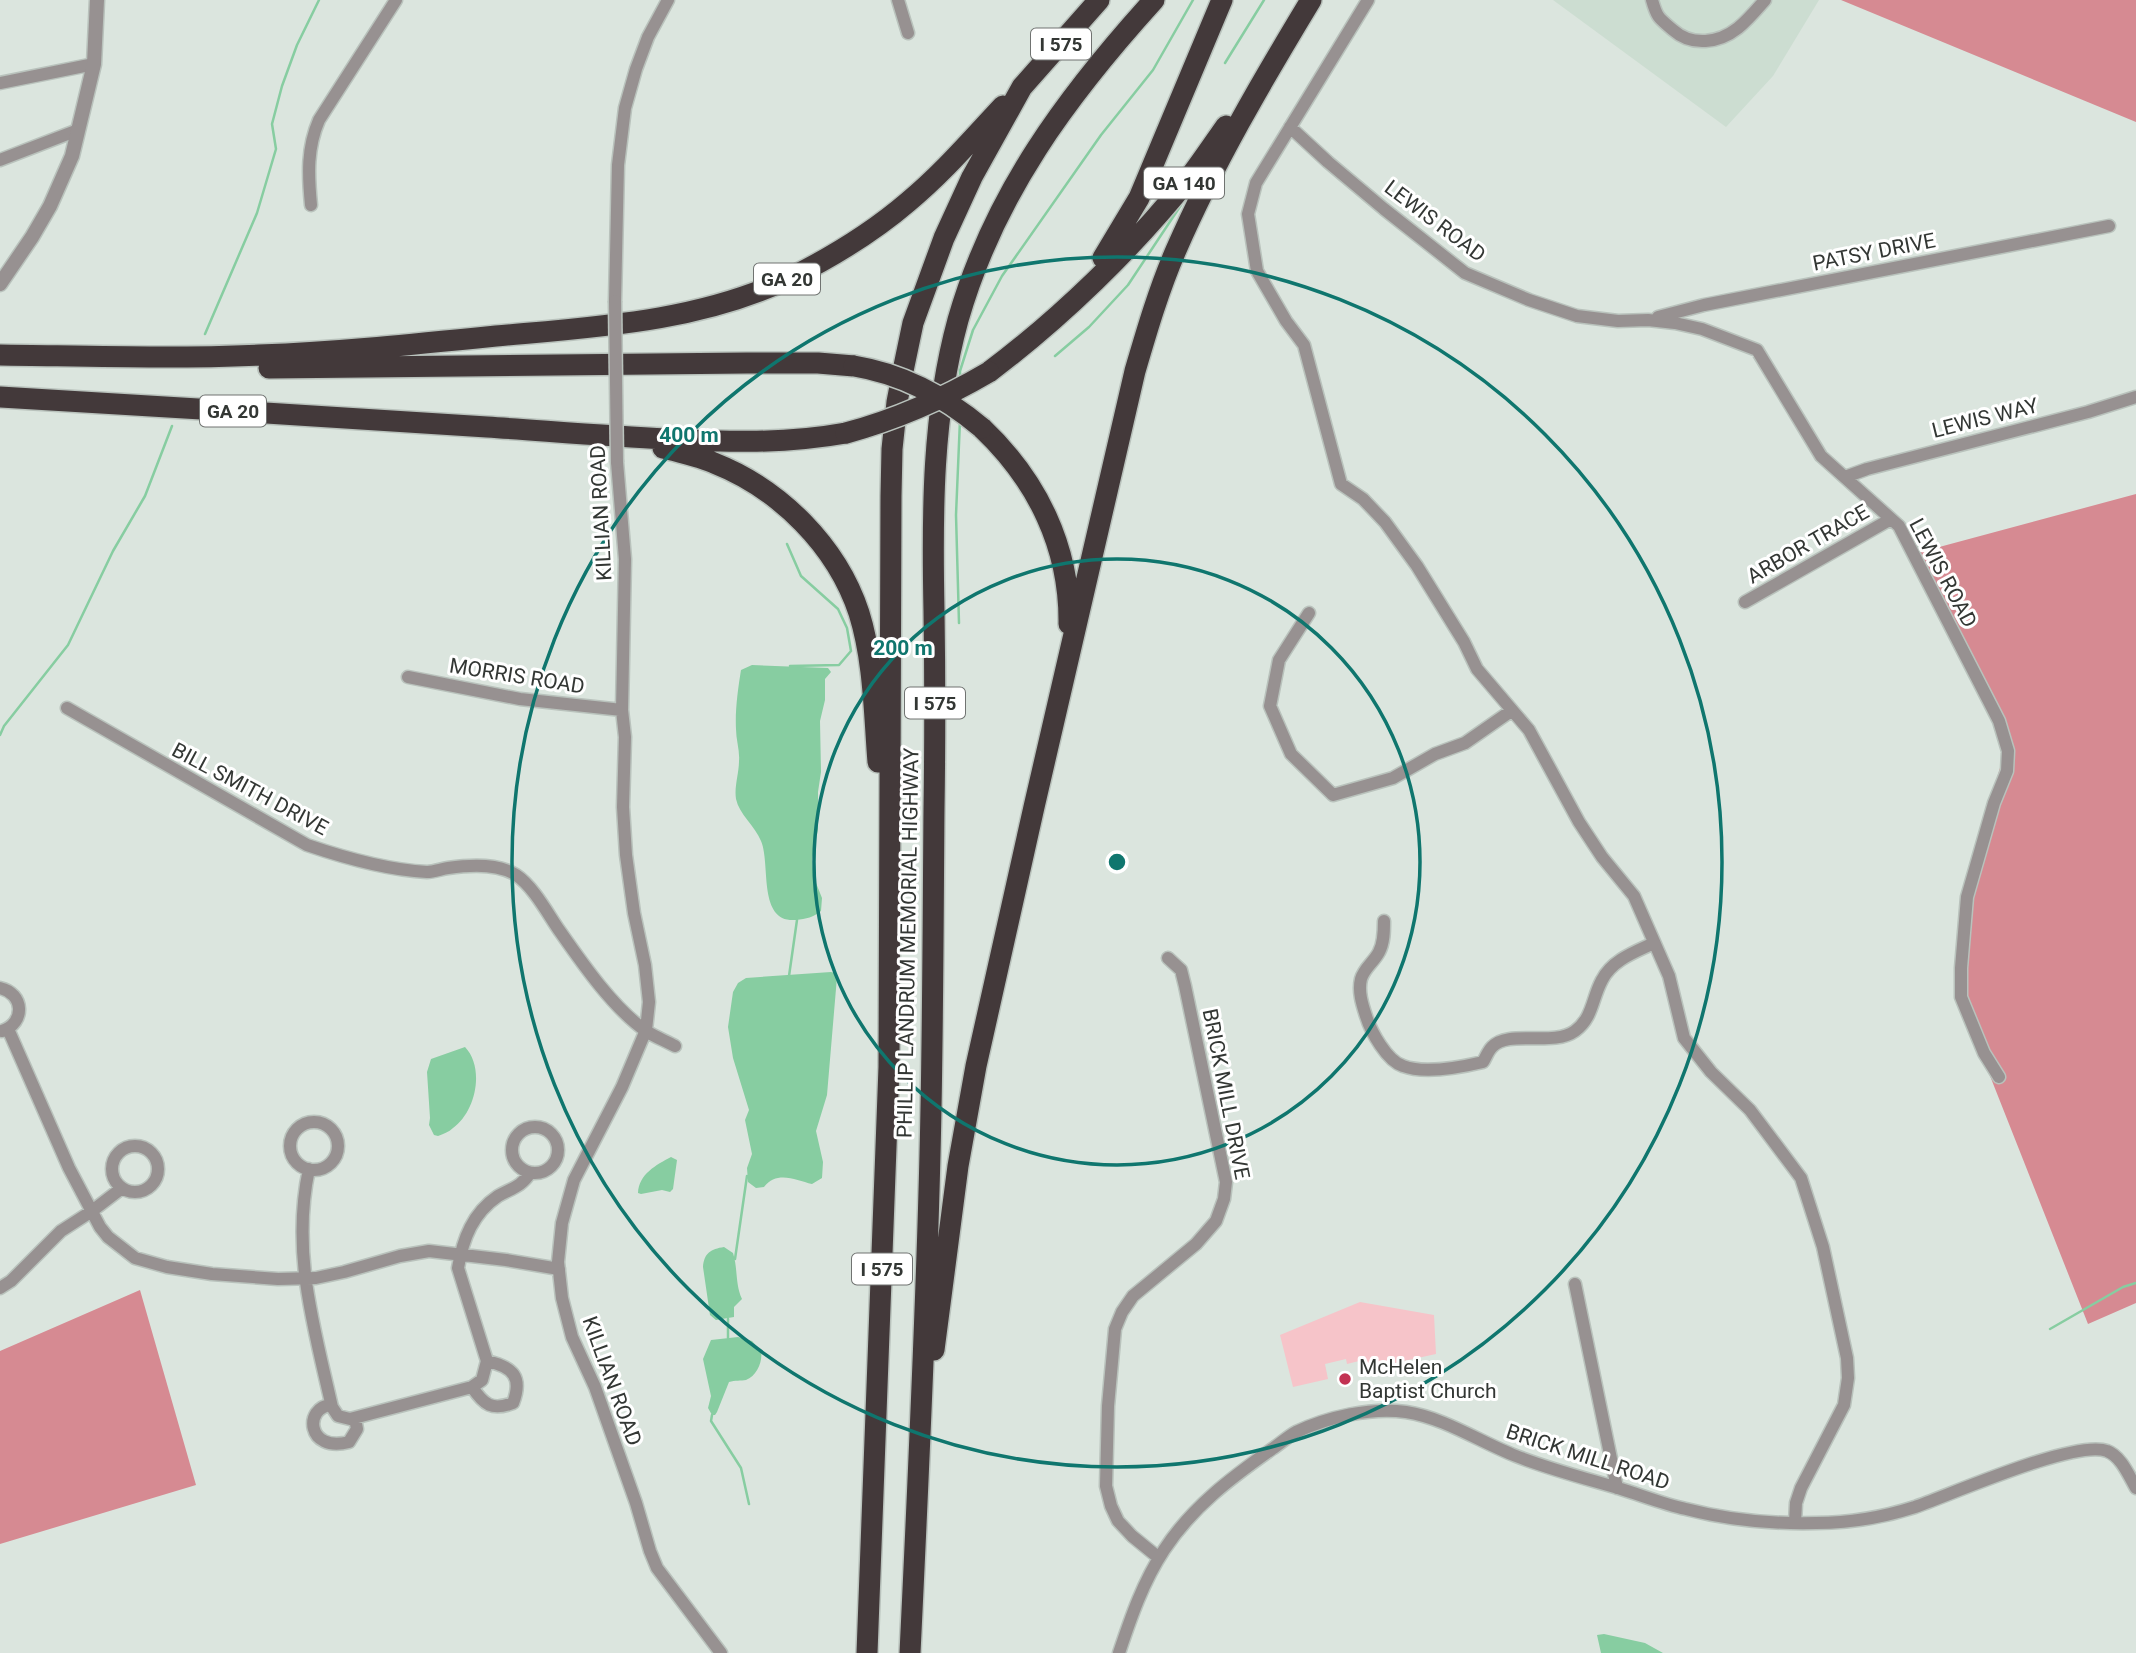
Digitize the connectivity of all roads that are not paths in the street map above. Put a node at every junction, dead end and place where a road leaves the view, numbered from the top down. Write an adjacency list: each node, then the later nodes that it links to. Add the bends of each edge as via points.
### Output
1 (97, 0): 14 (street)
2 (396, 0): 20 (street, via 319,120 309,153)
3 (668, 0): 36 (street, KILLIAN ROAD, bridge, via 636,69 625,108 618,165 617,462 625,559)
4 (898, 0): 12 (street)
5 (1099, 0): 16 (highway, PHILLIP LANDRUM MEMORIAL HIGHWAY / I 575)
6 (1154, 0): 60 (highway, PHILLIP LANDRUM MEMORIAL HIGHWAY / I 575, via 1052,124 1014,184 971,281 940,406 934,497 930,1136)
7 (1222, 0): 23 (highway, GA 20, via 1139,198)
8 (1311, 0): 13 (highway, GA 140)
9 (1368, 0): 17 (street)
10 (1652, 0): 11 (street, via 1656,16 1694,43 1737,28)
11 (1765, 0)
12 (908, 33)
13 (1279, 53): 23 (highway, GA 140, via 1183,186); 33 (highway, via 1199,200 1155,305 1135,371)
14 (94, 64): 15 (street); 18 (street)
15 (0, 83)
16 (1022, 87): 25 (highway, GA 20, via 940,173 881,223 789,279 720,305 617,325 379,348 257,355); 38 (highway, PHILLIP LANDRUM MEMORIAL HIGHWAY / I 575, via 944,238 913,323 897,402 891,496)
17 (1290, 127): 24 (street, LEWIS ROAD, via 1465,272 1577,316); 37 (street, via 1256,183 1248,214 1257,271 1304,345 1341,484 1385,522 1417,566 1477,669)
18 (78, 130): 19 (street); 22 (street, via 50,205)
19 (0, 160)
20 (311, 205)
21 (2109, 226): 24 (street, PATSY DRIVE, via 1704,305)
22 (0, 284)
23 (1073, 300): 28 (highway, GA 20, bridge, via 989,372 882,423 802,440)
24 (1648, 320): 29 (street, LEWIS ROAD, via 1702,329 1757,350 1821,456)
25 (0, 356): 33 (highway, bridge, via 207,369 818,363 890,374 948,402 982,428 1038,497 1058,543 1067,584)
26 (0, 397): 28 (highway, GA 20)
27 (2136, 397): 29 (street, LEWIS WAY)
28 (624, 438): 38 (highway, via 705,460 752,482 800,519 835,565 853,598 868,651)
29 (1845, 477): 30 (street, LEWIS ROAD)
30 (1891, 519): 31 (street, ARBOR TRACE); 46 (street, LEWIS ROAD, via 1899,526 1999,720 2008,751 2007,771 1967,897 1961,968 1961,997)
31 (1745, 602)
32 (1309, 613): 37 (street, via 1279,660 1270,706 1291,754 1333,795 1393,778 1434,754 1465,743)
33 (1068, 657): 60 (highway, via 976,1066 958,1166)
34 (408, 677): 36 (street, MORRIS ROAD, via 520,699)
35 (67, 708): 44 (street, BILL SMITH DRIVE, via 307,845 347,859 429,872 475,866 516,874 583,966)
36 (622, 710): 44 (street, KILLIAN ROAD, via 622,807 649,1002)
37 (1511, 711): 40 (street, via 1528,730 1579,822 1634,896)
38 (890, 886): 66 (highway, PHILLIP LANDRUM MEMORIAL HIGHWAY / I 575, via 890,1067)
39 (1384, 921): 40 (street, via 1379,953 1361,979 1369,1025 1383,1049 1402,1066 1433,1069 1483,1062 1492,1047 1503,1041 1573,1033 1588,1018 1602,978 1616,962)
40 (1654, 943): 63 (street, via 1672,984 1684,1038 1750,1110 1801,1178 1823,1247 1847,1358 1848,1386 1844,1405 1801,1488)
41 (1168, 958): 64 (street, BRICK MILL DRIVE, via 1181,970 1226,1182 1216,1221 1196,1244 1133,1296 1115,1329 1106,1486 1118,1521)
42 (0, 988): 43 (street, via 18,999 20,1008 15,1024)
43 (4, 1030): 50 (street)
44 (646, 1030): 45 (street); 52 (street, KILLIAN ROAD, via 574,1180 562,1223)
45 (675, 1046)
46 (1999, 1077)
47 (309, 1170): 53 (street, via 301,1235)
48 (530, 1173): 51 (street, via 523,1183 480,1212)
49 (122, 1188): 50 (street)
50 (92, 1211): 53 (street, via 108,1237 135,1258 212,1274); 55 (street, via 61,1231)
51 (460, 1254): 52 (street); 53 (street, via 429,1251); 56 (street, via 458,1268)
52 (559, 1269): 65 (street, KILLIAN ROAD, via 572,1337 595,1387 657,1568)
53 (306, 1278): 58 (street, via 308,1306)
54 (1575, 1284): 61 (street)
55 (0, 1287)
56 (487, 1361): 57 (street, via 482,1380); 57 (street, via 502,1364 514,1376 518,1389 513,1403 500,1408 485,1403)
57 (472, 1387): 59 (street)
58 (335, 1410): 59 (street, via 344,1418); 59 (street, via 324,1405 317,1410 316,1435 323,1442 333,1446 349,1442 357,1429)
59 (355, 1418)
60 (918, 1468): 67 (highway, PHILLIP LANDRUM MEMORIAL HIGHWAY / I 575)
61 (1617, 1488): 63 (street, BRICK MILL ROAD, via 1733,1519); 64 (street, BRICK MILL ROAD, via 1514,1456 1446,1424 1409,1413 1367,1412 1293,1434 1245,1467 1209,1497)
62 (2136, 1488): 63 (street, BRICK MILL ROAD, via 2116,1456 2094,1448 2052,1457 1881,1516)
63 (1795, 1523)
64 (1159, 1558): 68 (street, BRICK MILL ROAD, via 1138,1597)
65 (721, 1653)
66 (867, 1653)
67 (910, 1653)
68 (1119, 1653)

